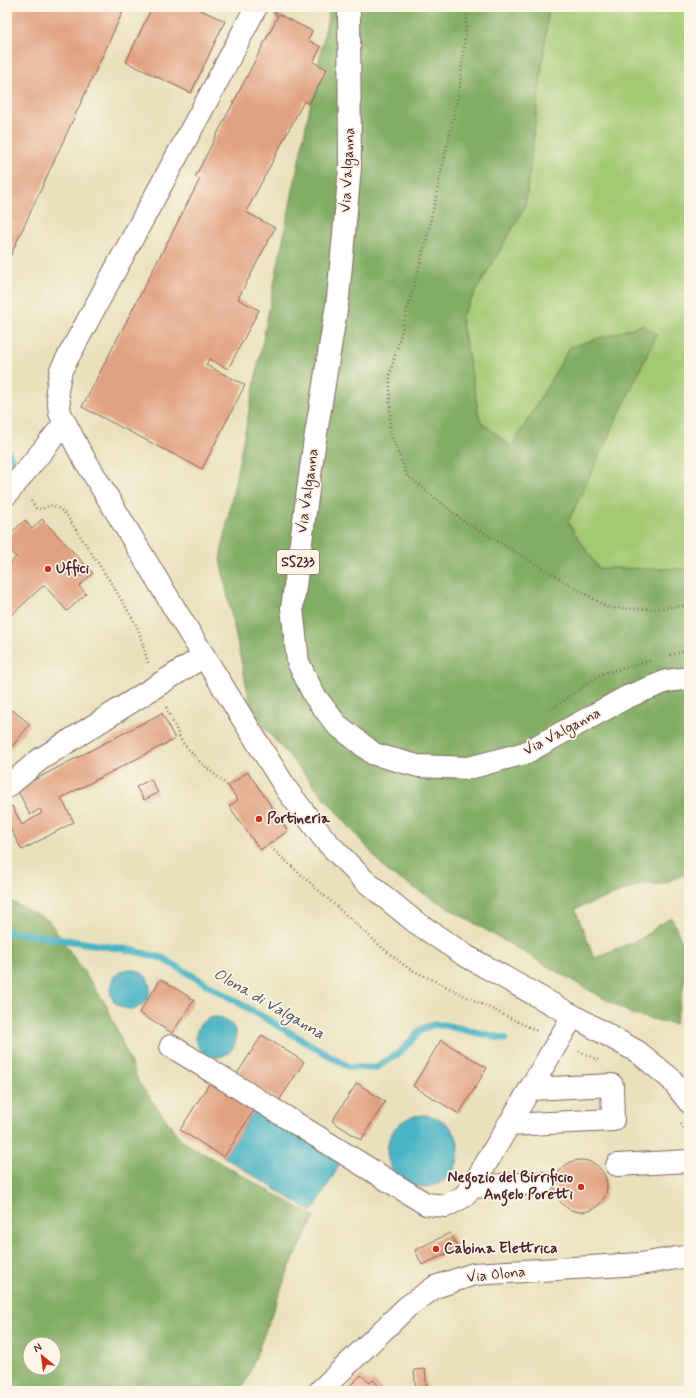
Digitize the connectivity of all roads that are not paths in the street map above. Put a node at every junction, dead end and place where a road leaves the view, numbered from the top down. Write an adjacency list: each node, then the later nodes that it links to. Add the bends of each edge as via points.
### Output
1 (256, 7): 3 (main road, via 61,370 56,390 60,413)
2 (349, 7): 6 (main road, Via Valganna / SS233, via 350,168 338,298 314,446 292,608 298,662 314,695 336,724 374,754 418,766 469,768 525,753 627,697 667,681)
3 (65, 422): 4 (main road); 5 (main road, via 79,450)
4 (12, 488)
5 (204, 656): 7 (main road, via 39,760); 8 (main road, via 287,790 325,840 364,880 414,921 466,956)
6 (689, 678)
7 (7, 787)
8 (573, 1016): 10 (main road); 11 (main road, via 638,1052 672,1079)
9 (171, 1046): 16 (main road, via 426,1204 446,1206 463,1197)
10 (530, 1089): 12 (main road); 12 (main road, via 612,1085 613,1120)
11 (683, 1110)
12 (508, 1125): 16 (main road)
13 (689, 1161): 14 (main road)
14 (617, 1165)
15 (543, 1183): 16 (main road)
16 (472, 1187)
17 (689, 1256): 18 (main road, Via Olona, via 640,1264 474,1274 435,1286 407,1307)
18 (320, 1391)

